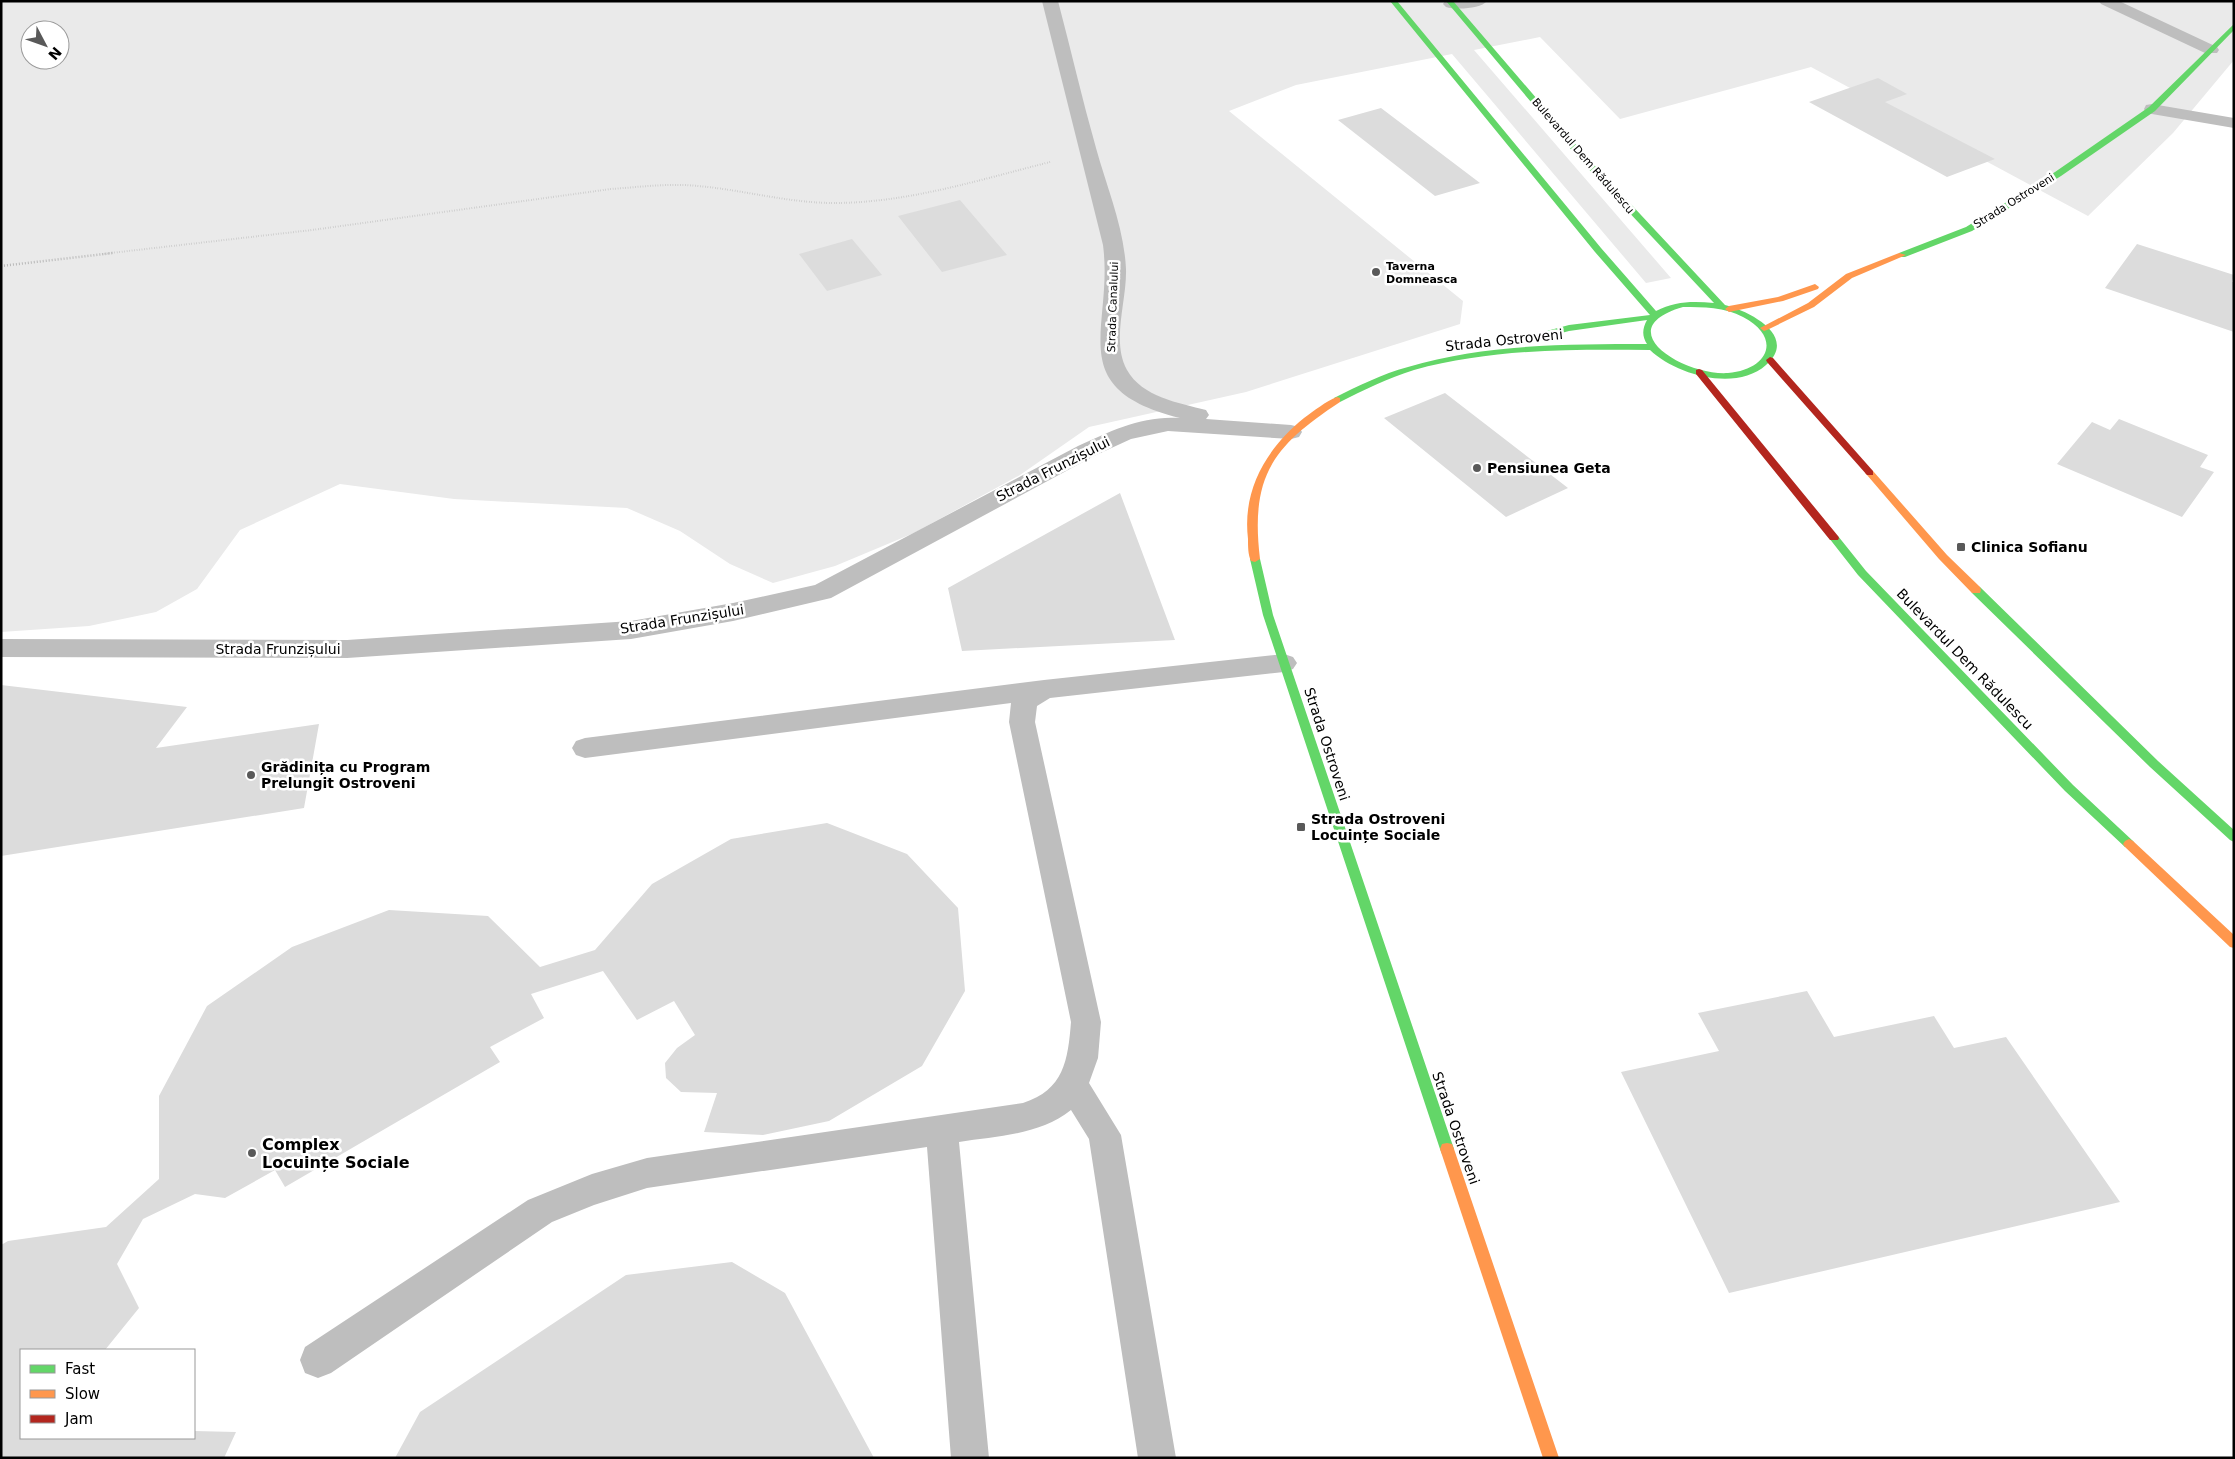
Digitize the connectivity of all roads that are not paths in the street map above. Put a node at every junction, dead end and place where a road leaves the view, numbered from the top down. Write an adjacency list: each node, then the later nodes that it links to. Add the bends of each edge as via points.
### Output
1 (1050, 1): 18 (street, Strada Canalului, via 1103,201 1115,259 1116,292 1110,355 1117,372 1140,396 1171,410)
2 (1393, 1): 12 (main road)
3 (1480, 1): 5 (lane)
4 (2106, 1): 7 (lane)
5 (1450, 3): 11 (main road, Bulevardul Dem Rădulescu, via 1657,241)
6 (2234, 26): 7 (main road, Strada Ostroveni)
7 (2210, 50): 8 (main road, Strada Ostroveni)
8 (2152, 109): 9 (lane); 10 (main road, Strada Ostroveni, via 2058,174 1969,229)
9 (2234, 123)
10 (1849, 276): 11 (main road, via 1780,299); 13 (main road, Strada Ostroveni, via 1811,306)
11 (1726, 308): 12 (main road, Bulevardul Dem Rădulescu, via 1684,304); 13 (main road, Bulevardul Dem Rădulescu, via 1755,320)
12 (1653, 316): 14 (main road, via 1646,326 1647,337); 15 (main road, Bulevardul Dem Rădulescu, via 1570,328)
13 (1764, 328): 16 (main road, via 1772,339 1774,350)
14 (1653, 347): 15 (main road, Strada Ostroveni, via 1594,346); 17 (main road, via 1664,358)
15 (1462, 357): 18 (main road, Strada Ostroveni, via 1413,368 1360,387 1324,406)
16 (1770, 360): 17 (main road, via 1762,367 1742,374); 23 (main road, via 1943,557)
17 (1699, 372): 24 (main road, Bulevardul Dem Rădulescu, via 1862,573 2069,788)
18 (1290, 432): 19 (street, Strada Frunzișului, via 1168,424 1124,433 822,592 631,630 347,649); 20 (main road, Strada Ostroveni, via 1264,466 1253,495 1251,535 1268,615)
19 (1, 648)
20 (1284, 663): 21 (lane); 30 (main road, Strada Ostroveni)
21 (1044, 689): 22 (lane); 25 (lane, via 1024,702 1022,722 1086,1022 1084,1058)
22 (585, 748)
23 (2234, 837)
24 (2234, 944)
25 (1073, 1085): 26 (lane, via 1052,1106 1023,1118); 29 (lane, via 1105,1135)
26 (942, 1131): 27 (lane, via 647,1173 592,1190 540,1212); 28 (lane)
27 (318, 1360)
28 (970, 1458)
29 (1157, 1458)
30 (1551, 1458)

